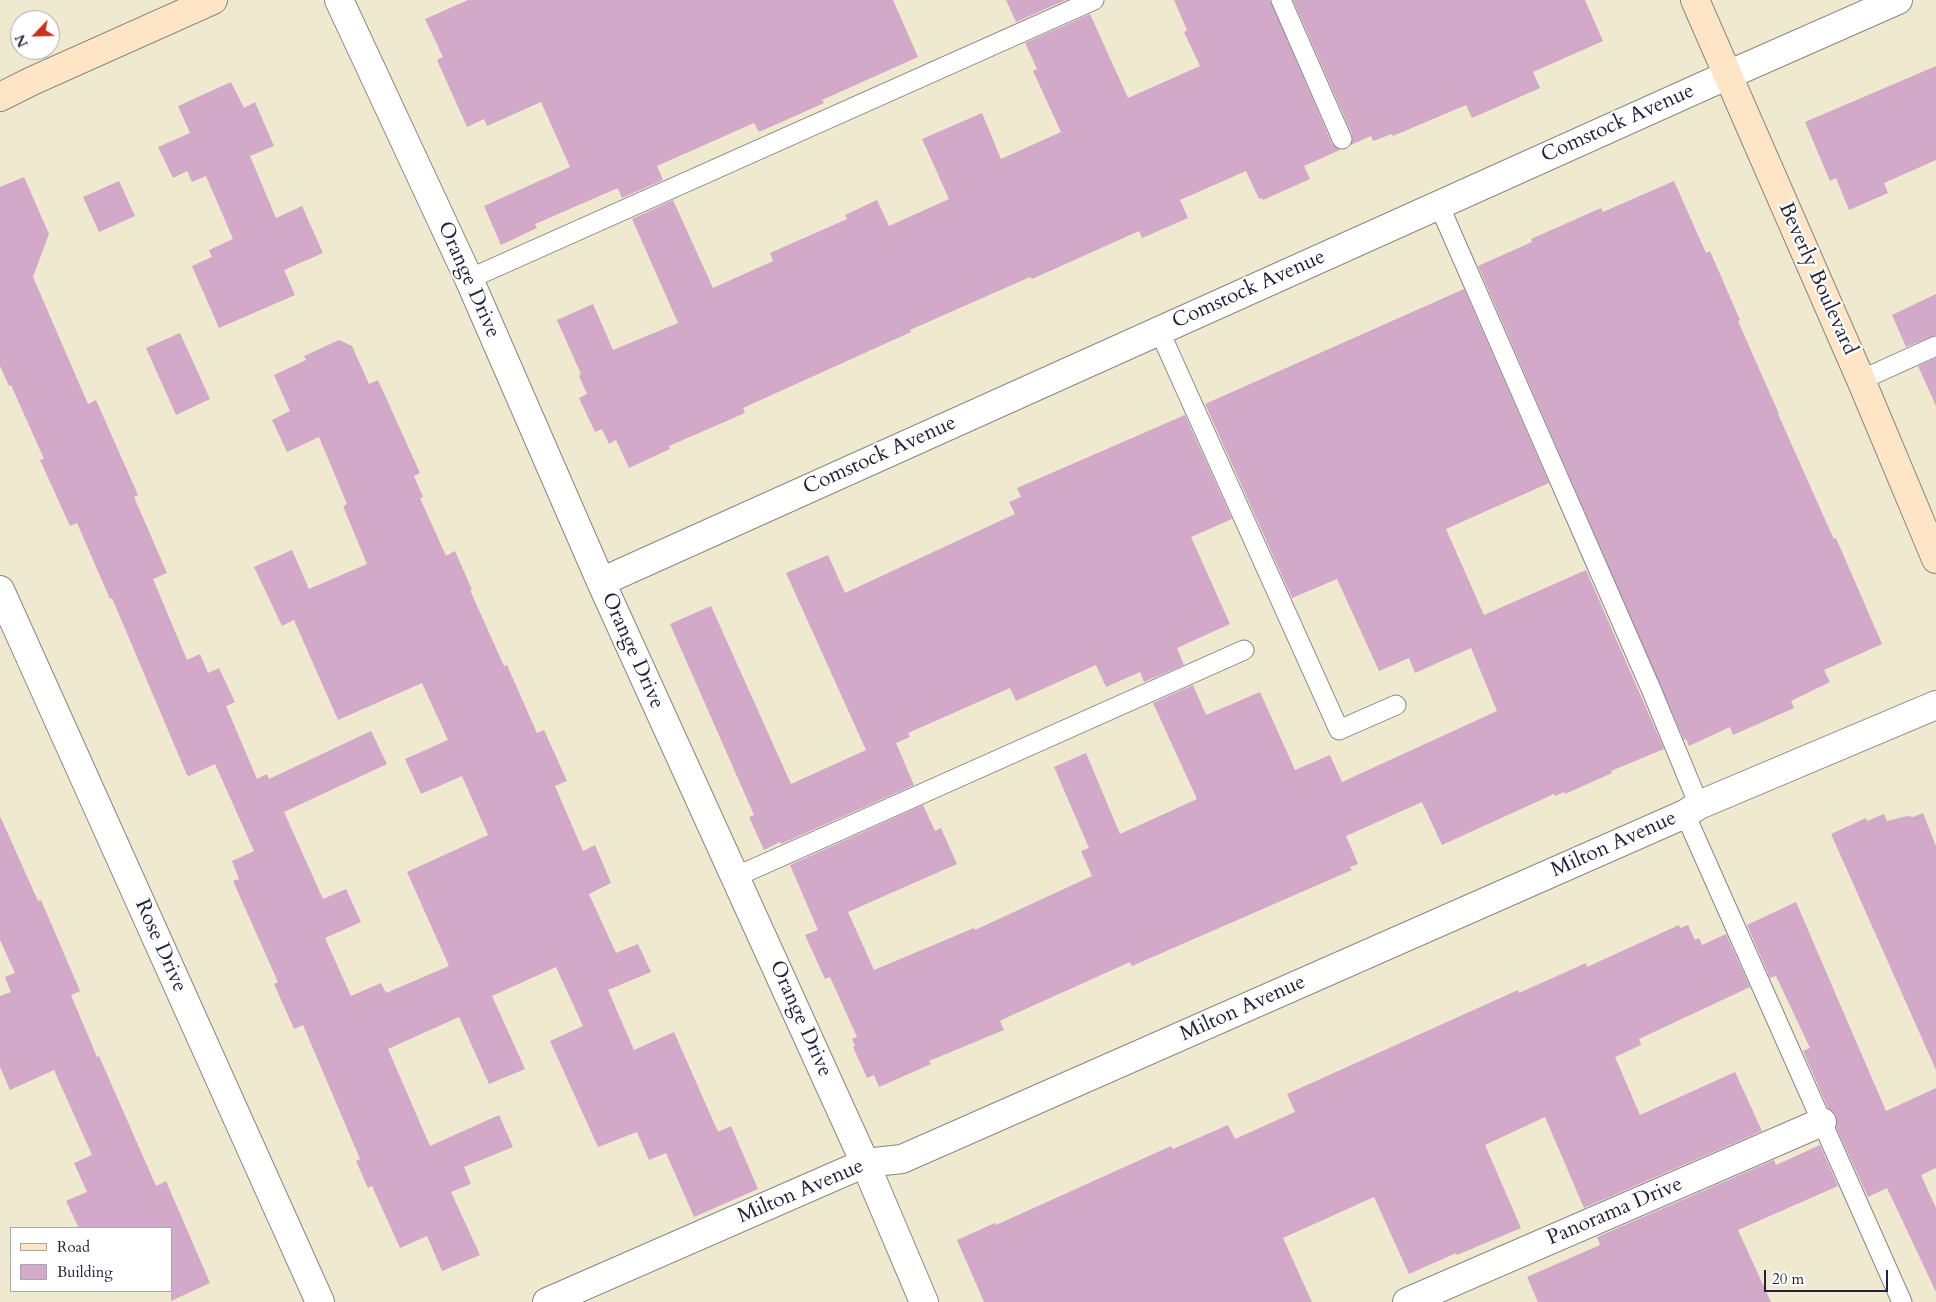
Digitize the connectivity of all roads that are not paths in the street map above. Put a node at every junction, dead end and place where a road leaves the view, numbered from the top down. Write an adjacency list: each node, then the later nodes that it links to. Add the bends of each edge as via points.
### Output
1 (213, 0): 8 (street)
2 (339, 0): 11 (street, Orange Drive)
3 (1094, 0): 11 (lane)
4 (1281, 0): 9 (lane)
5 (1695, 0): 7 (street, Beverly Boulevard)
6 (1898, 0): 7 (street, Comstock Avenue)
7 (1728, 75): 10 (street, Comstock Avenue); 14 (street, Beverly Boulevard)
8 (0, 98)
9 (1342, 139)
10 (1439, 205): 12 (street, Comstock Avenue); 21 (lane, via 1647,680)
11 (469, 279): 16 (street, Orange Drive)
12 (1159, 330): 16 (street, Comstock Avenue); 19 (lane, via 1339,730)
13 (1936, 346): 14 (lane)
14 (1862, 380): 15 (street, Beverly Boulevard)
15 (1936, 559)
16 (601, 582): 22 (street, Orange Drive)
17 (0, 590): 25 (street, Rose Drive)
18 (1244, 650): 22 (lane)
19 (1396, 705)
20 (1936, 705): 21 (street, Milton Avenue)
21 (1692, 810): 23 (lane); 24 (street, Milton Avenue, via 902,1159)
22 (735, 877): 24 (street, Orange Drive)
23 (1822, 1122): 28 (street, Panorama Drive); 29 (lane)
24 (865, 1163): 26 (street, Milton Avenue); 27 (street, Orange Drive)
25 (320, 1302)
26 (547, 1302)
27 (924, 1302)
28 (1407, 1302)
29 (1902, 1302)

